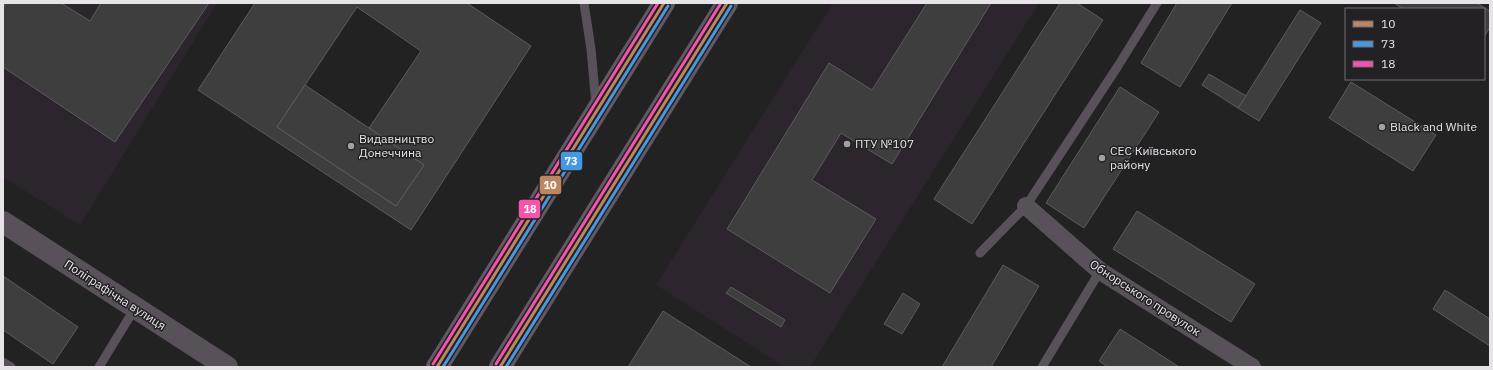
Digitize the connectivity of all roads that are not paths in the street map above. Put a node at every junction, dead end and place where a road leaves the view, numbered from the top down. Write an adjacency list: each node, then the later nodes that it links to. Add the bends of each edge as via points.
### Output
1 (584, 3): 5 (lane)
2 (664, 3): 5 (main road)
3 (727, 3): 16 (main road)
4 (1157, 3): 6 (lane)
5 (596, 110): 15 (main road)
6 (1026, 206): 8 (lane); 9 (street, Обнорського провулок)
7 (3, 222): 10 (street, Поліграфічна вулиця)
8 (980, 253)
9 (1100, 271): 17 (lane); 18 (street, Обнорського провулок)
10 (135, 308): 12 (street, Поліграфічна вулиця); 14 (lane)
11 (3, 362): 13 (lane)
12 (216, 364)
13 (11, 367)
14 (99, 367)
15 (437, 367)
16 (500, 367)
17 (1042, 367)
18 (1252, 367)

